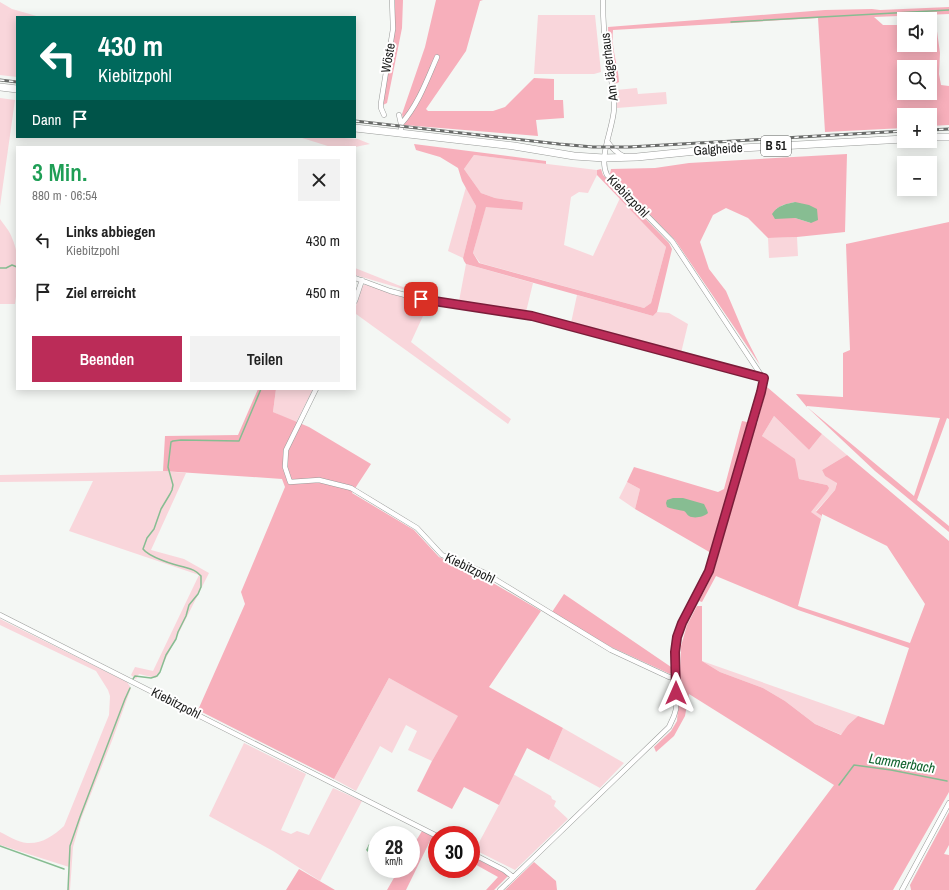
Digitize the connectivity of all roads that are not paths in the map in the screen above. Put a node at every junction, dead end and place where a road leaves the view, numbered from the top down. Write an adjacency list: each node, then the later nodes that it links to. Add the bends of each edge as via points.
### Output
1 (392, 0): 6 (street, Wöste, via 393,29 380,103)
2 (603, 0): 14 (street, Am Jägerhaus, via 606,52 614,107)
3 (437, 57): 8 (street, via 409,115)
4 (0, 87): 5 (main road)
5 (16, 89)
6 (384, 115)
7 (399, 115): 8 (street)
8 (402, 124): 10 (street)
9 (356, 128): 10 (main road, Kiebitzpohl / B 51)
10 (401, 133): 15 (main road, Kiebitzpohl / B 51)
11 (949, 136): 12 (main road)
12 (937, 137)
13 (897, 139): 16 (main road, Galgheide / B 51, via 706,150)
14 (607, 141): 15 (street, Am Jägerhaus); 16 (street, via 615,152)
15 (604, 158): 16 (main road, Galgheide / B 51); 20 (street, Kiebitzpohl, via 607,175 672,241)
16 (625, 158)
17 (356, 278): 18 (street)
18 (362, 280): 19 (street); 20 (street, via 415,298 532,316)
19 (356, 298)
20 (764, 378): 23 (street, via 709,571 677,637)
21 (316, 390): 23 (street, Kiebitzpohl, via 286,450 285,468 290,482 319,480 351,488 417,528 442,555 483,572 611,650)
22 (0, 615): 25 (street, Kiebitzpohl)
23 (676, 678): 27 (street, via 676,708 669,727)
24 (949, 803): 31 (street)
25 (428, 831)
26 (480, 858): 27 (street)
27 (513, 877): 28 (street)
28 (504, 885): 29 (street); 30 (street)
29 (500, 890)
30 (508, 890)
31 (902, 890)

